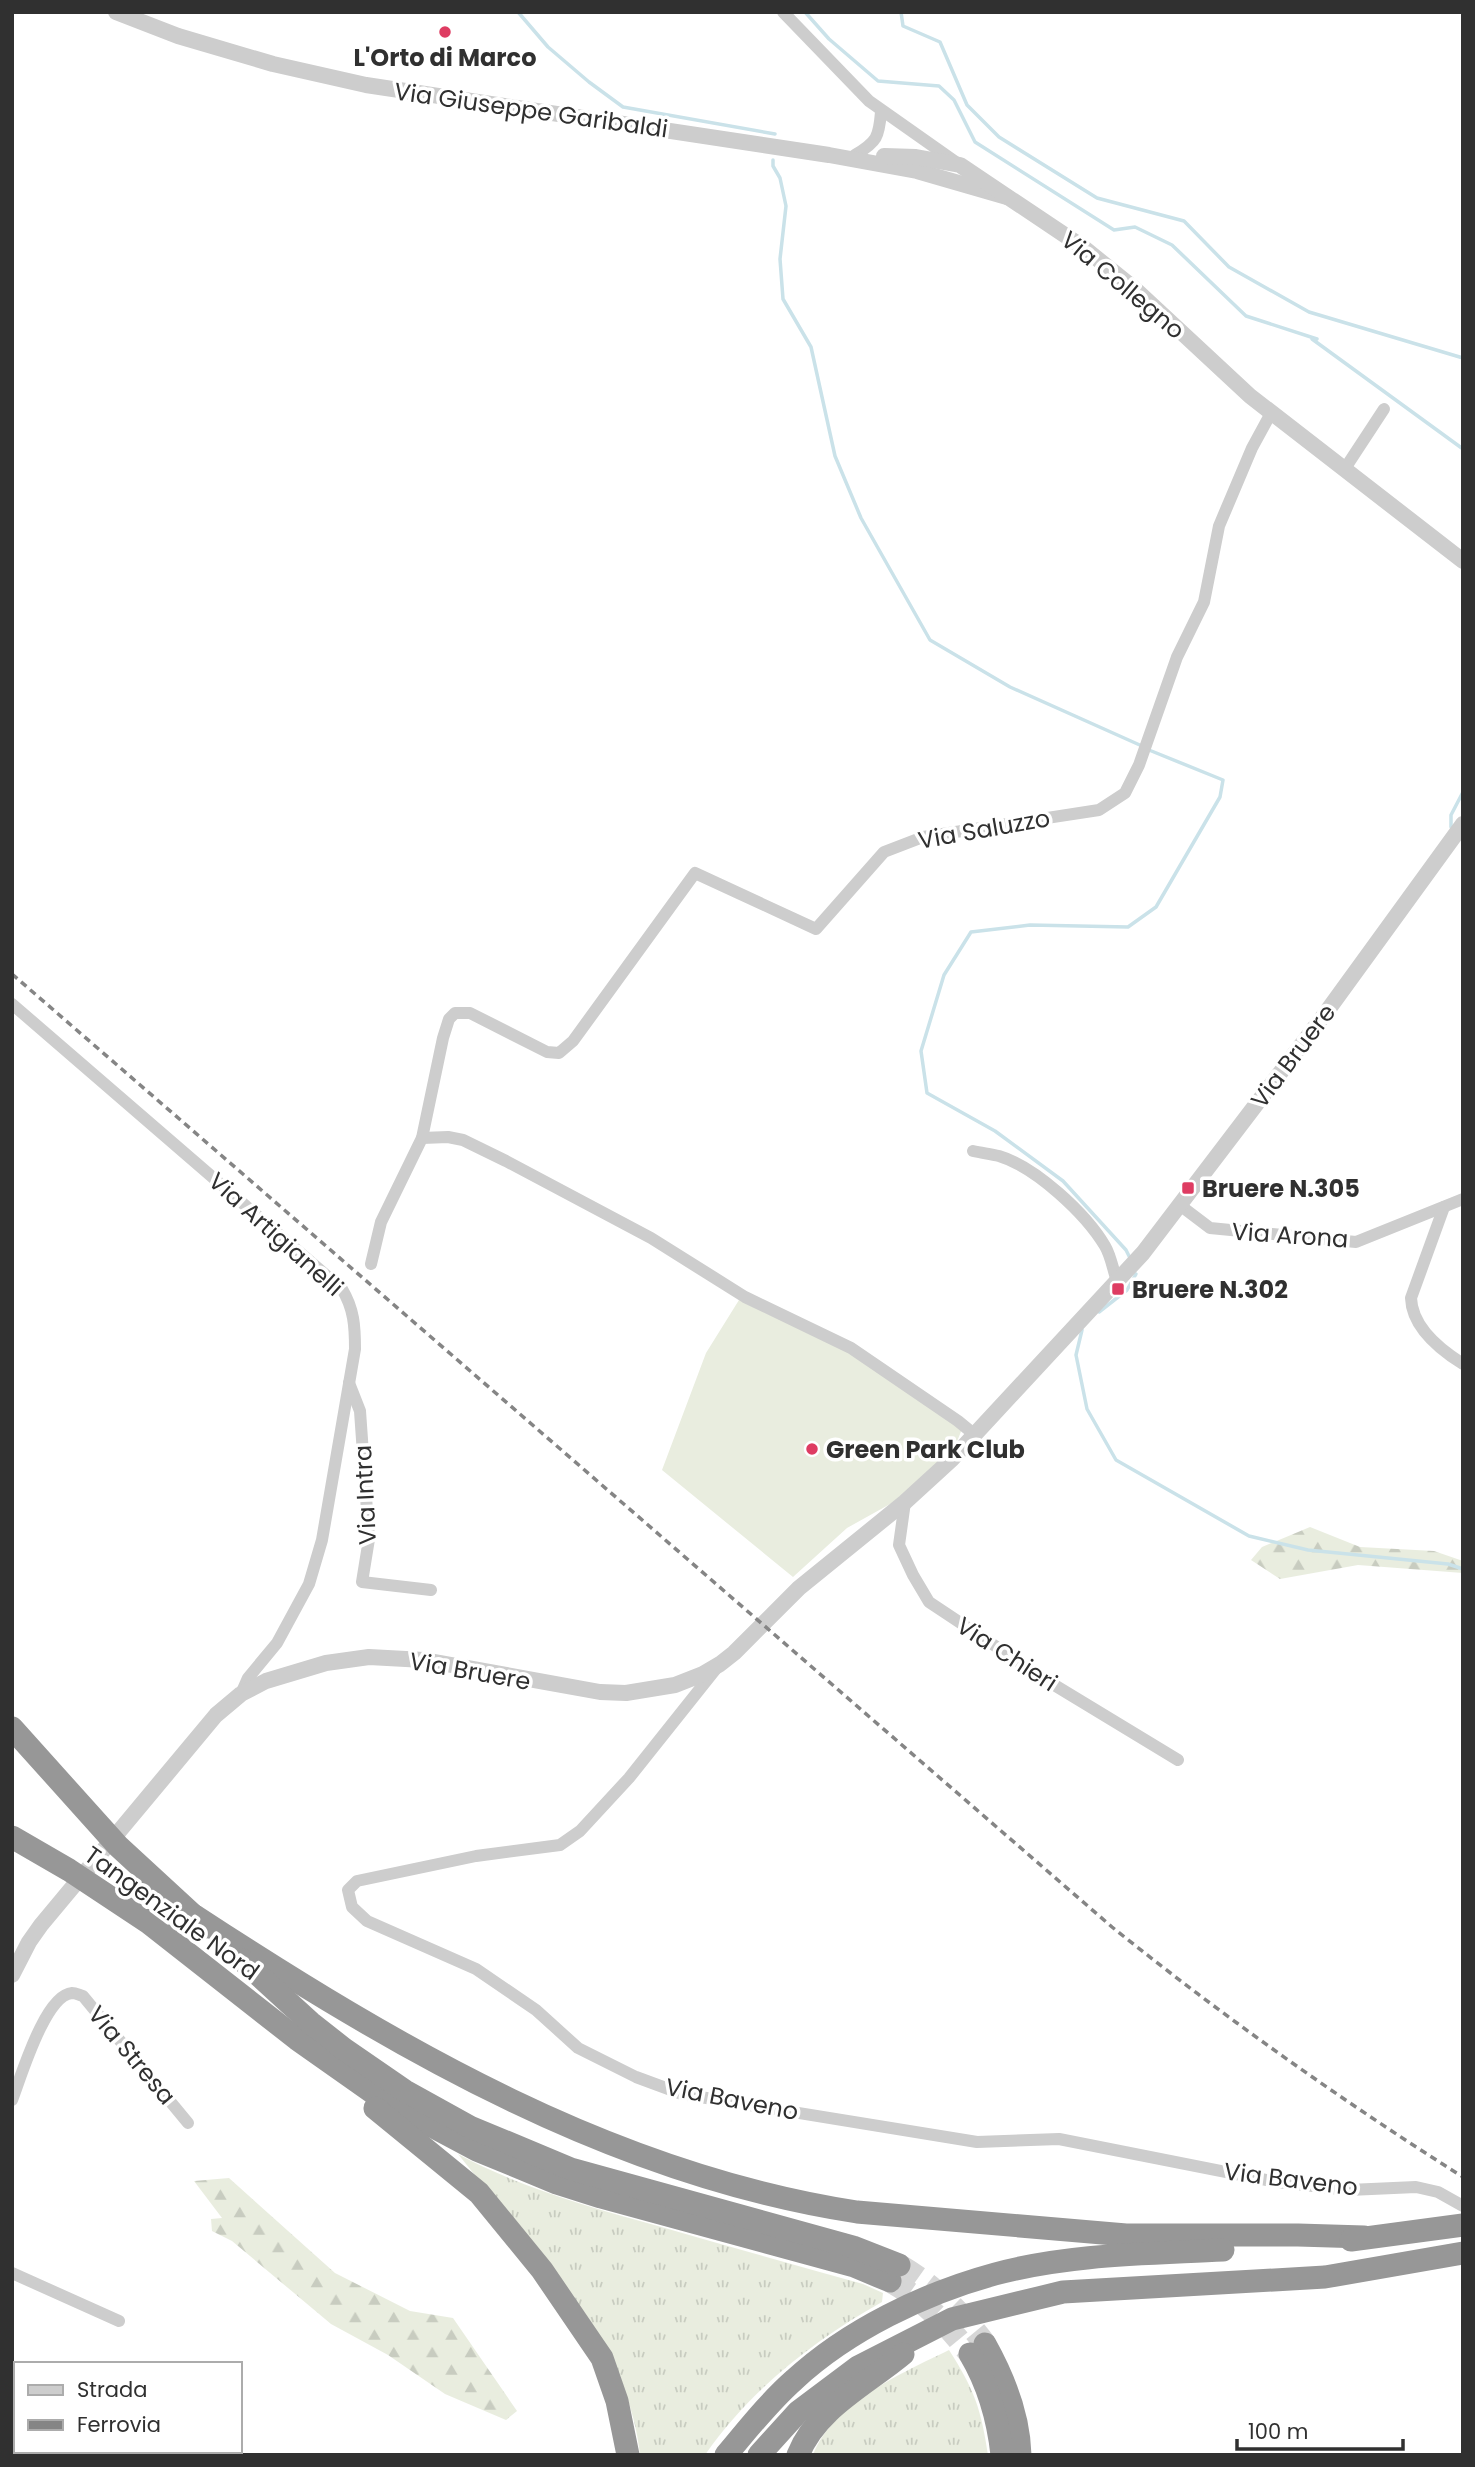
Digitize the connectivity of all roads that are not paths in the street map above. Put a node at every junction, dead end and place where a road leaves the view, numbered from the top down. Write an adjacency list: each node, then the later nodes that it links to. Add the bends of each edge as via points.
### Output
1 (116, 12): 4 (street, Via Giuseppe Garibaldi, via 273,64 366,85)
2 (783, 12): 3 (street, Via Collegno)
3 (881, 112): 5 (street, via 875,141); 6 (street, Via Collegno)
4 (829, 155): 5 (street); 7 (street)
5 (855, 155): 6 (street, via 916,157)
6 (960, 165): 7 (street); 8 (street, Via Collegno)
7 (917, 171): 8 (street)
8 (1007, 197): 10 (street, Via Collegno, via 1084,248 1136,290)
9 (1384, 409): 11 (street)
10 (1271, 412): 11 (street, Via Collegno); 15 (street, Via Saluzzo, via 1219,526 1204,602 1177,657 1146,748 1125,793 1099,810 923,837 884,852 816,929 695,873 573,1041 559,1053 547,1052 470,1013 455,1013 443,1038)
11 (1344, 470): 12 (street, Via Collegno)
12 (1463, 561)
13 (1463, 824): 18 (street, Via Bruere)
14 (12, 1004): 23 (street, Via Artigianelli, via 342,1289 355,1319)
15 (422, 1138): 20 (street, via 381,1223); 24 (street, via 463,1140 651,1237 745,1297 850,1348)
16 (973, 1151): 21 (street, via 1022,1166 1052,1189 1088,1222 1107,1248)
17 (1463, 1199): 19 (street, Via Arona)
18 (1181, 1206): 19 (street, Via Arona, via 1210,1228 1356,1242); 21 (street, Via Bruere)
19 (1444, 1207): 22 (street, via 1410,1298 1411,1312 1427,1336)
20 (370, 1264)
21 (1116, 1281): 24 (street, Via Bruere)
22 (1463, 1364)
23 (349, 1383): 26 (street, Via Intra, via 360,1411 369,1539 362,1582); 28 (street, Via Artigianelli, via 322,1540 309,1584 277,1643 248,1678)
24 (975, 1436): 25 (street, Via Bruere)
25 (905, 1502): 27 (street, Via Bruere, via 799,1588); 30 (street, Via Chieri, via 899,1545 929,1602 1051,1684)
26 (431, 1590)
27 (720, 1664): 28 (street, Via Bruere, via 675,1685 626,1693 424,1660 369,1657 291,1672); 37 (street, Via Baveno, via 629,1778 580,1831 560,1845 476,1856 357,1881 348,1890 352,1907 367,1921 476,1969 536,2010 579,2048 682,2094 978,2142 1059,2139 1277,2182 1349,2190 1416,2187 1438,2192)
28 (241, 1694): 33 (street, Via Bruere, via 216,1715 41,1925)
29 (12, 1728): 32 (highway, Tangenziale Nord, via 118,1846)
30 (1178, 1760)
31 (12, 1837): 34 (highway, Tangenziale Nord, via 149,1923)
32 (195, 1916): 34 (highway, via 344,2049 405,2091 470,2127 571,2169 853,2247 895,2273 601,2197 525,2171 385,2101); 39 (highway, via 300,1985 471,2081 604,2142 730,2184 857,2212 1100,2233)
33 (12, 1975)
34 (297, 2039): 44 (highway, via 333,2075 479,2193 542,2270 602,2358)
35 (12, 2100): 36 (street, Via Stresa, via 38,2032 50,2011 71,1993 83,1996)
36 (188, 2123)
37 (1463, 2206)
38 (1463, 2225): 39 (highway)
39 (1364, 2237): 45 (highway, via 1319,2245 1110,2256 995,2274 871,2323 836,2346 794,2379)
40 (1463, 2253): 43 (highway, via 1325,2277 1063,2292 952,2319)
41 (12, 2273): 42 (street)
42 (119, 2321)
43 (933, 2329): 46 (highway, via 874,2358 828,2388); 47 (highway, via 828,2410)
44 (628, 2455)
45 (726, 2455)
46 (760, 2455)
47 (798, 2455)
48 (1002, 2455): 49 (highway, via 997,2417 977,2349 1008,2393)
49 (1020, 2455)

